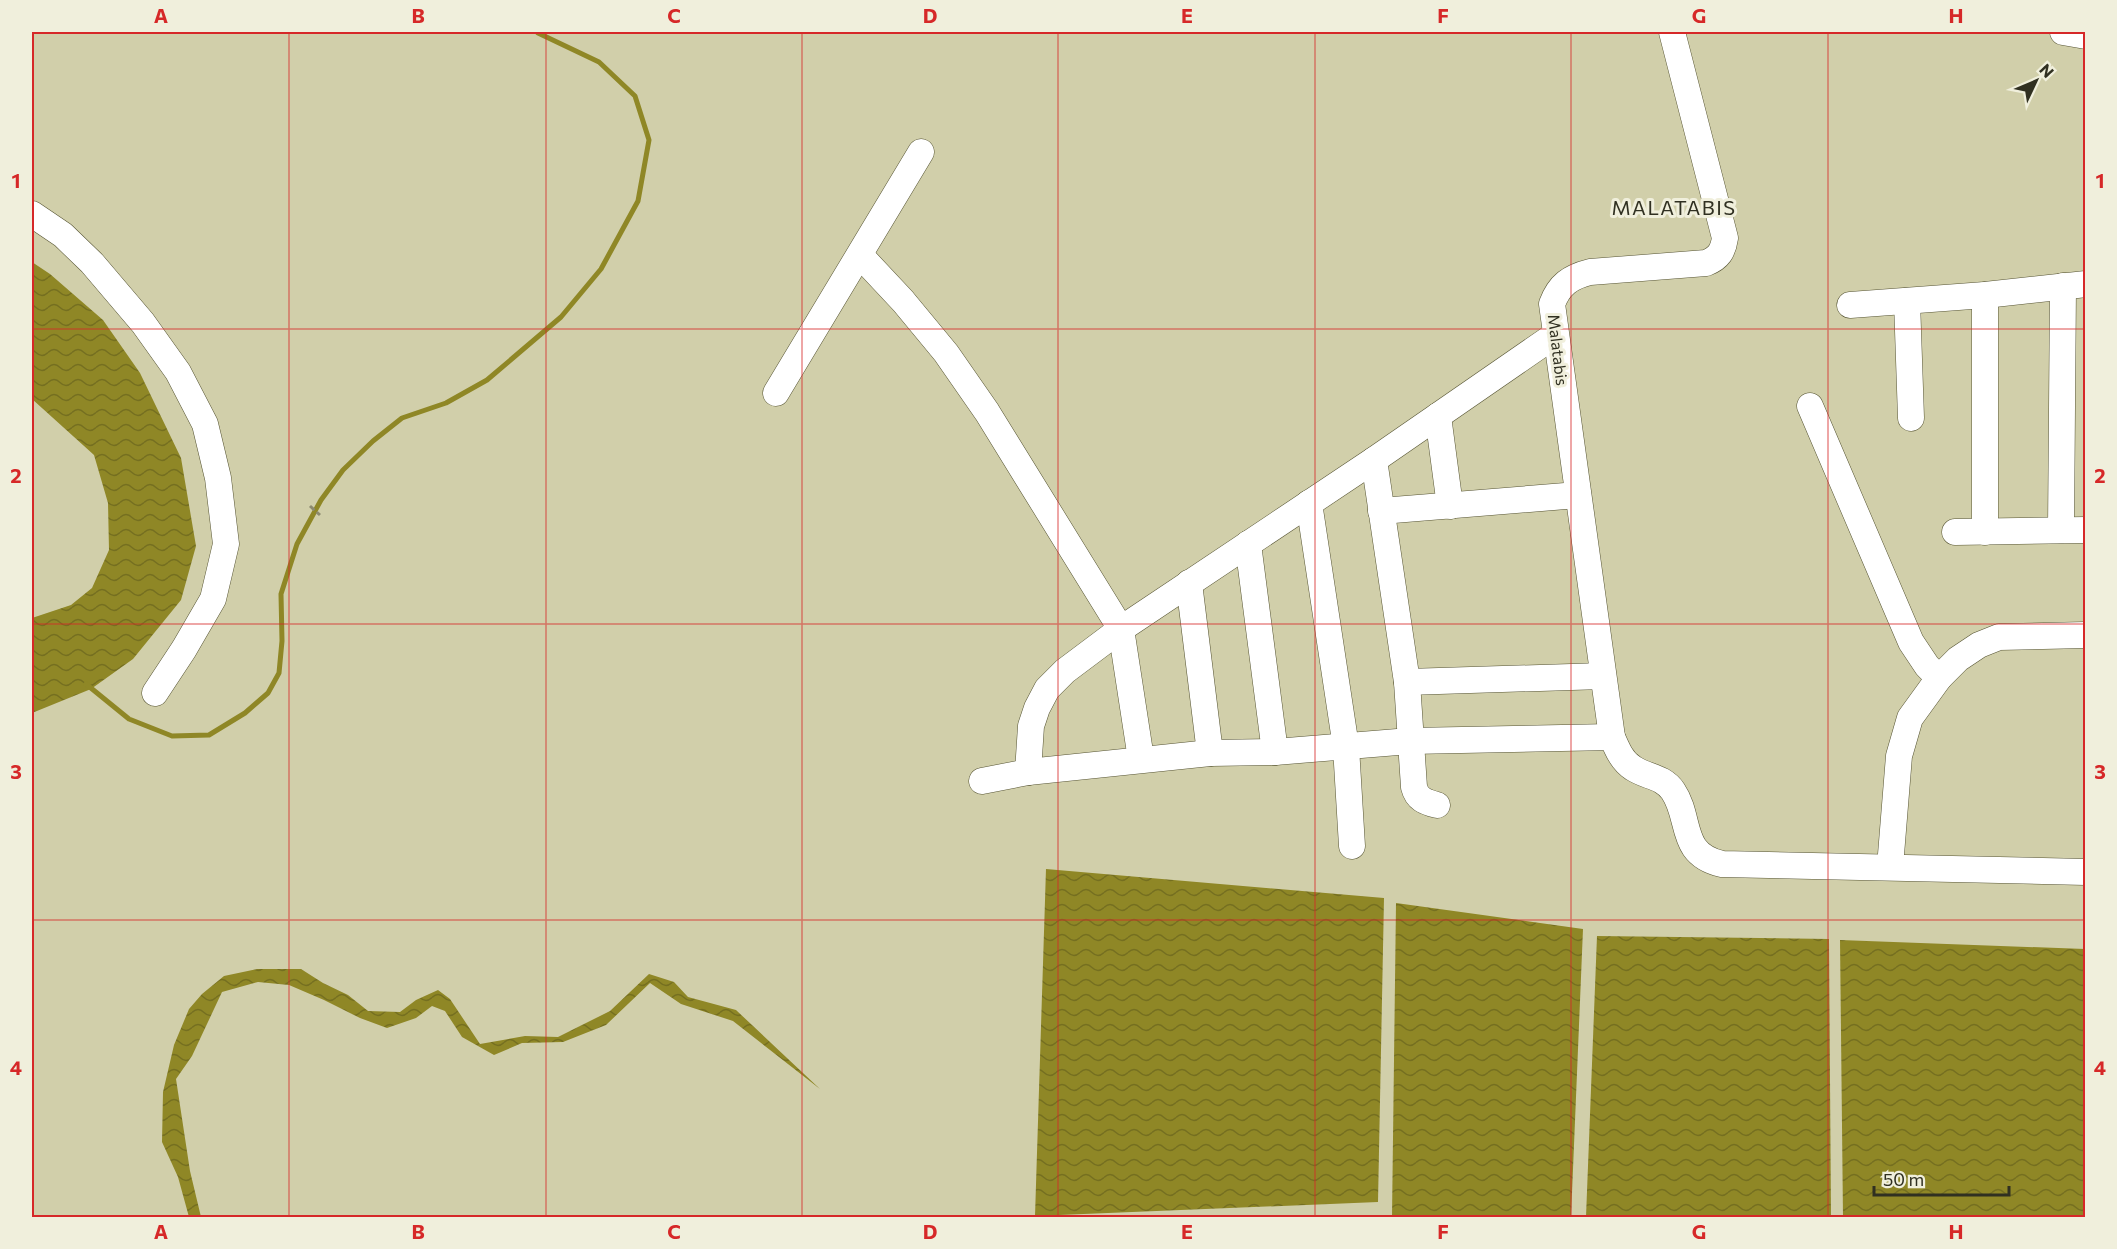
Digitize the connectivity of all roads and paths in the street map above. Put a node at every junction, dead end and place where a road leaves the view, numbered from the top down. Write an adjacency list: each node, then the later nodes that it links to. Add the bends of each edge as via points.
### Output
1 (1672, 32): 11 (street, Malatabis, via 1725,238 1724,248 1706,264 1575,276 1557,292 1552,304)
2 (2063, 32): 3 (street)
3 (2085, 36)
4 (921, 153): 6 (street)
5 (32, 214): 33 (street, via 92,263 143,323 178,372 205,424 218,478 226,544 213,598)
6 (860, 255): 12 (street); 28 (street, via 946,353 987,412)
7 (2074, 285): 8 (street); 23 (street)
8 (1985, 295): 9 (street); 24 (street)
9 (1907, 301): 10 (street); 15 (street)
10 (1850, 305)
11 (1555, 335): 14 (street); 17 (street, Malatabis)
12 (776, 393)
13 (1810, 406): 31 (street, via 1911,642)
14 (1438, 416): 16 (street); 20 (street)
15 (1911, 418)
16 (1374, 460): 18 (street); 21 (street)
17 (1578, 495): 20 (street); 30 (street, Malatabis)
18 (1309, 503): 26 (street); 36 (street)
19 (310, 506): 22 (path)
20 (1450, 506): 21 (street)
21 (1381, 511): 32 (street)
22 (320, 515)
23 (2073, 530): 24 (street)
24 (1985, 531): 25 (street)
25 (1955, 532)
26 (1248, 544): 27 (street); 37 (street)
27 (1189, 583): 28 (street); 38 (street)
28 (1121, 629): 39 (street); 40 (street, via 1047,689 1030,726)
29 (2085, 635): 31 (street, via 1998,637 1958,659)
30 (1603, 676): 32 (street); 34 (street, Malatabis)
31 (1939, 678): 44 (street, via 1910,718 1899,756)
32 (1407, 682): 35 (street)
33 (156, 693)
34 (1612, 737): 35 (street); 44 (street, via 1632,768 1659,779 1673,791 1689,840 1712,861)
35 (1410, 741): 36 (street); 42 (street, via 1416,795)
36 (1346, 747): 37 (street); 43 (street)
37 (1275, 752): 38 (street)
38 (1210, 753): 39 (street)
39 (1141, 759): 40 (street)
40 (1028, 772): 41 (street)
41 (982, 781)
42 (1437, 806)
43 (1352, 846)
44 (1890, 867): 45 (street)
45 (2085, 872)

